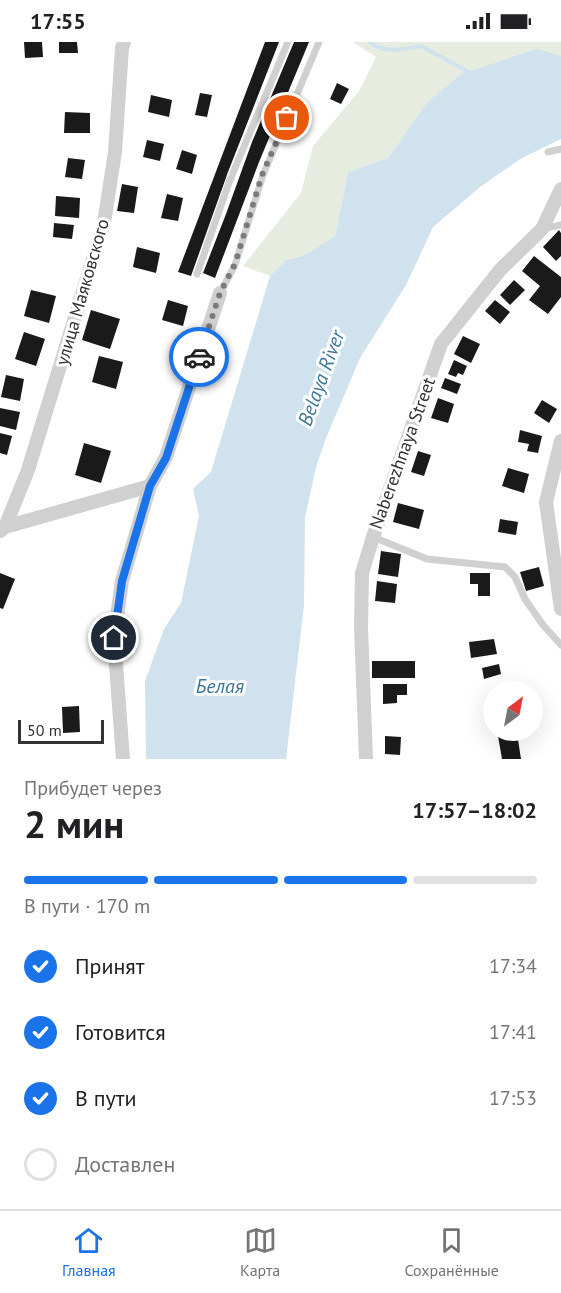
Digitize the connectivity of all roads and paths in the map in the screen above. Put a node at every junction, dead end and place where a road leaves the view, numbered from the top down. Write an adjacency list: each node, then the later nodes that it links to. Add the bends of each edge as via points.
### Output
1 (124, 42): 13 (street, улица Маяковского, via 115,152 104,223 28,470)
2 (288, 42): 9 (lane, via 230,180)
3 (319, 42): 10 (lane, via 262,175 235,264)
4 (561, 149): 5 (lane)
5 (548, 152)
6 (561, 189): 8 (street, Naberezhnaya Street)
7 (561, 225): 8 (lane)
8 (542, 230): 14 (street, Naberezhnaya Street, via 500,270 441,344)
9 (197, 274)
10 (220, 293): 12 (street, via 166,458)
11 (561, 441): 15 (street, via 546,501)
12 (150, 486): 13 (street); 17 (street, via 122,581 114,638)
13 (2, 529)
14 (373, 537): 16 (lane, via 428,559 505,567); 18 (street, Naberezhnaya Street, via 363,573 361,627)
15 (561, 609)
16 (561, 645)
17 (123, 759)
18 (366, 759)

